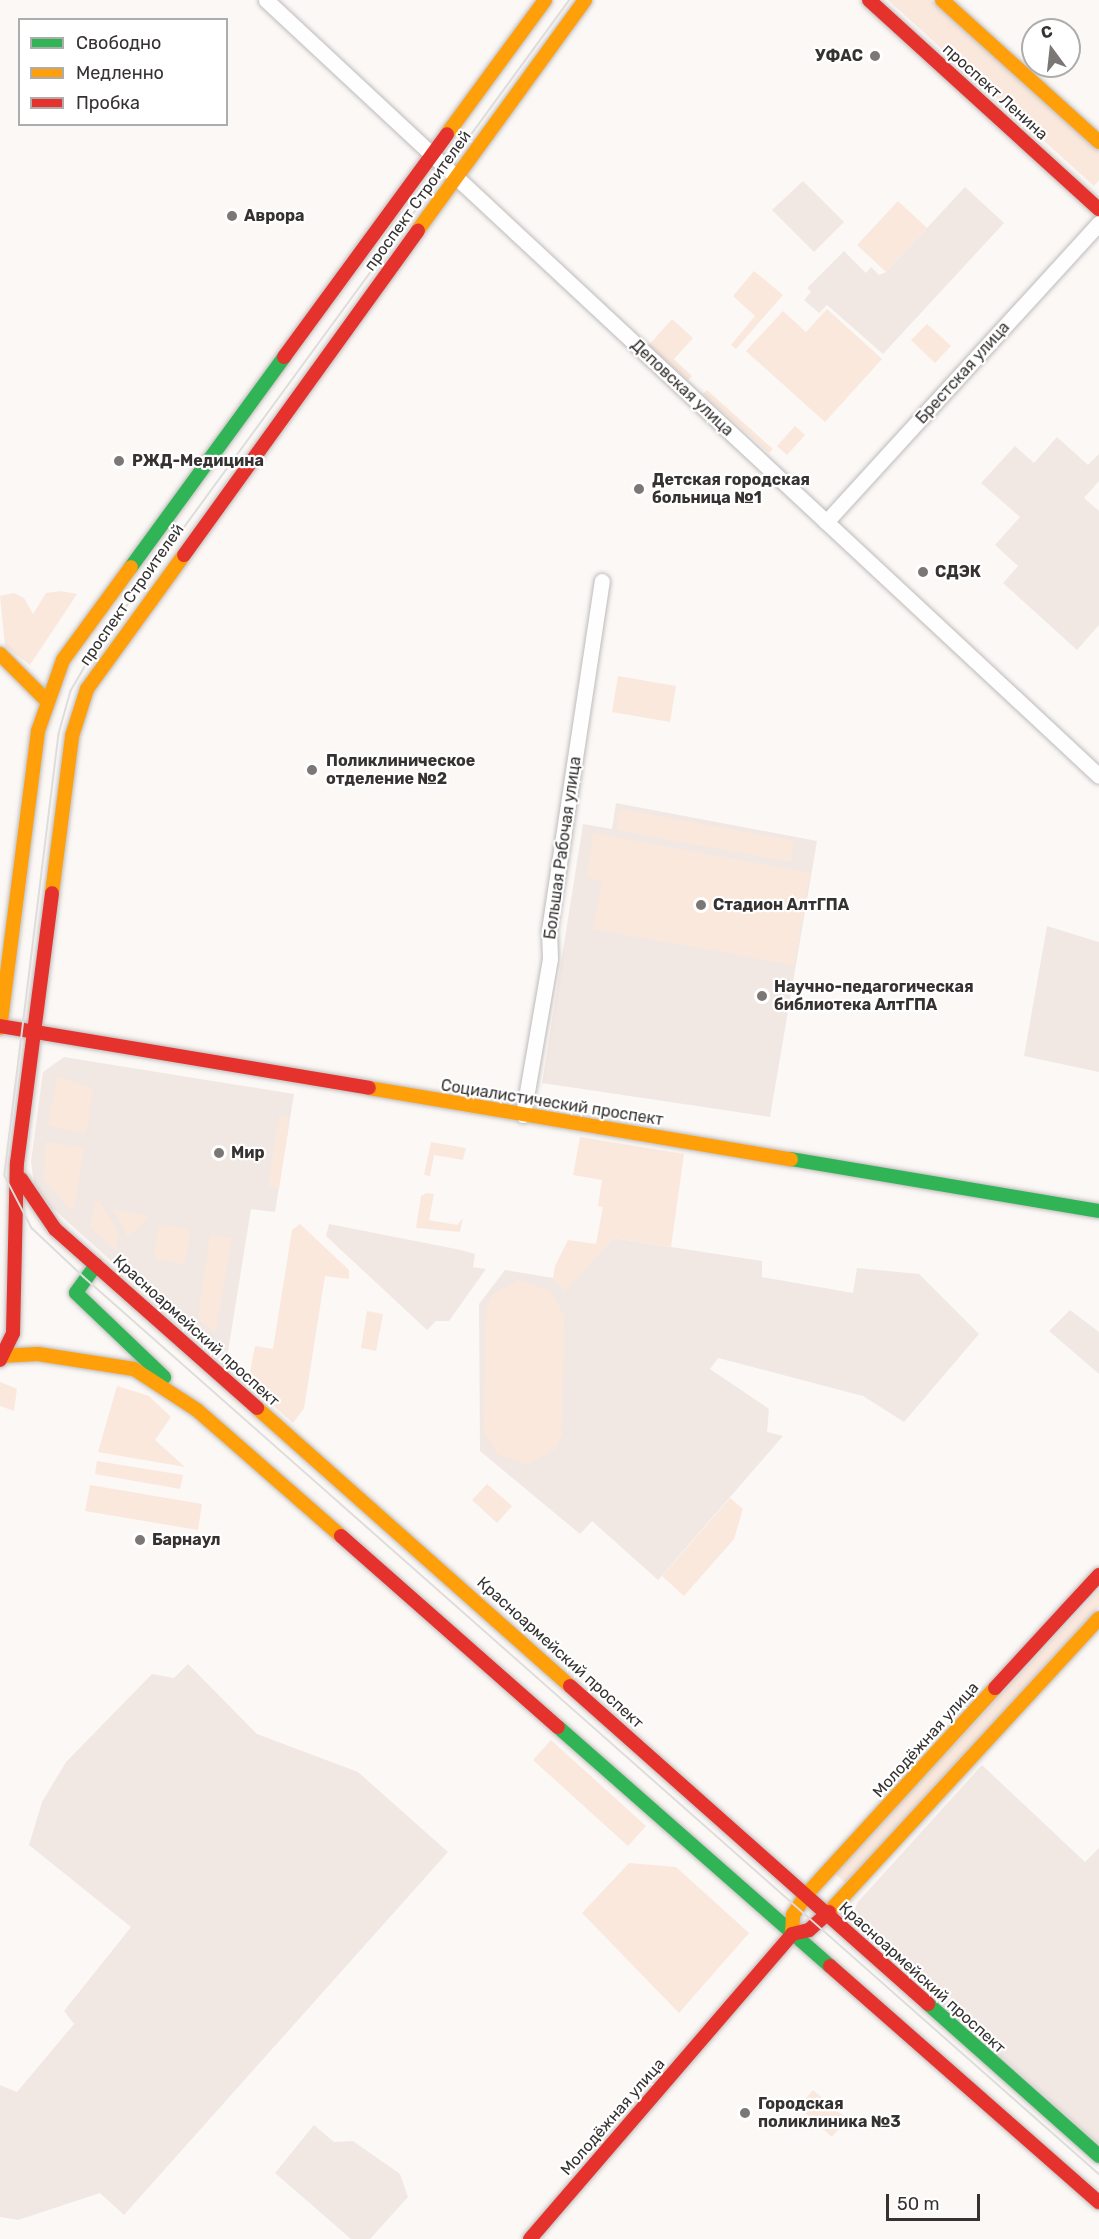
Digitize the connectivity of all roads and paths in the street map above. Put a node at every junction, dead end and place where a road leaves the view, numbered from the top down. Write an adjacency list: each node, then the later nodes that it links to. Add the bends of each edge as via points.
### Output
1 (266, 0): 7 (street, Деповская улица)
2 (545, 0): 7 (main road, проспект Строителей)
3 (585, 0): 8 (main road, проспект Строителей)
4 (869, 0): 9 (main road, проспект Ленина)
5 (942, 0): 6 (main road, проспект Ленина)
6 (1099, 142)
7 (431, 153): 8 (street, Деповская улица); 11 (main road, проспект Строителей)
8 (455, 178): 12 (main road, проспект Строителей); 13 (street, Деповская улица)
9 (1099, 209)
10 (1099, 223): 13 (street, Брестская улица)
11 (195, 477): 12 (main road); 16 (main road, проспект Строителей, via 73,645)
12 (222, 496): 19 (main road, проспект Строителей, via 102,663 77,712)
13 (826, 522): 17 (street, Деповская улица)
14 (602, 581): 20 (street, Большая Рабочая улица, via 549,930 550,958)
15 (0, 654): 16 (main road)
16 (45, 699): 18 (main road, проспект Строителей)
17 (1099, 776)
18 (0, 1026): 19 (main road, Социалистический проспект)
19 (34, 1032): 20 (main road, Социалистический проспект); 21 (main road, проспект Строителей)
20 (523, 1115): 23 (main road, Социалистический проспект)
21 (17, 1163): 22 (main road, проспект Строителей); 25 (main road, Красноармейский проспект, via 28,1196)
22 (19, 1209): 24 (main road); 25 (main road); 27 (main road, проспект Строителей, via 13,1333)
23 (1099, 1211)
24 (0, 1212)
25 (55, 1229): 26 (main road, Красноармейский проспект)
26 (96, 1264): 28 (main road, via 76,1287 81,1300); 31 (main road, Красноармейский проспект)
27 (1, 1357): 28 (main road, via 75,1356 124,1366)
28 (197, 1410): 33 (main road)
29 (1099, 1575): 31 (main road, Молодёжная улица)
30 (1099, 1618): 32 (main road, Молодёжная улица)
31 (806, 1895): 32 (main road, Красноармейский проспект); 33 (main road, Молодёжная улица, via 793,1915)
32 (826, 1915): 33 (main road, Молодёжная улица, via 809,1930); 34 (main road, Красноармейский проспект)
33 (792, 1935): 35 (main road); 36 (main road, Молодёжная улица)
34 (1099, 2156)
35 (1099, 2202)
36 (530, 2239)

